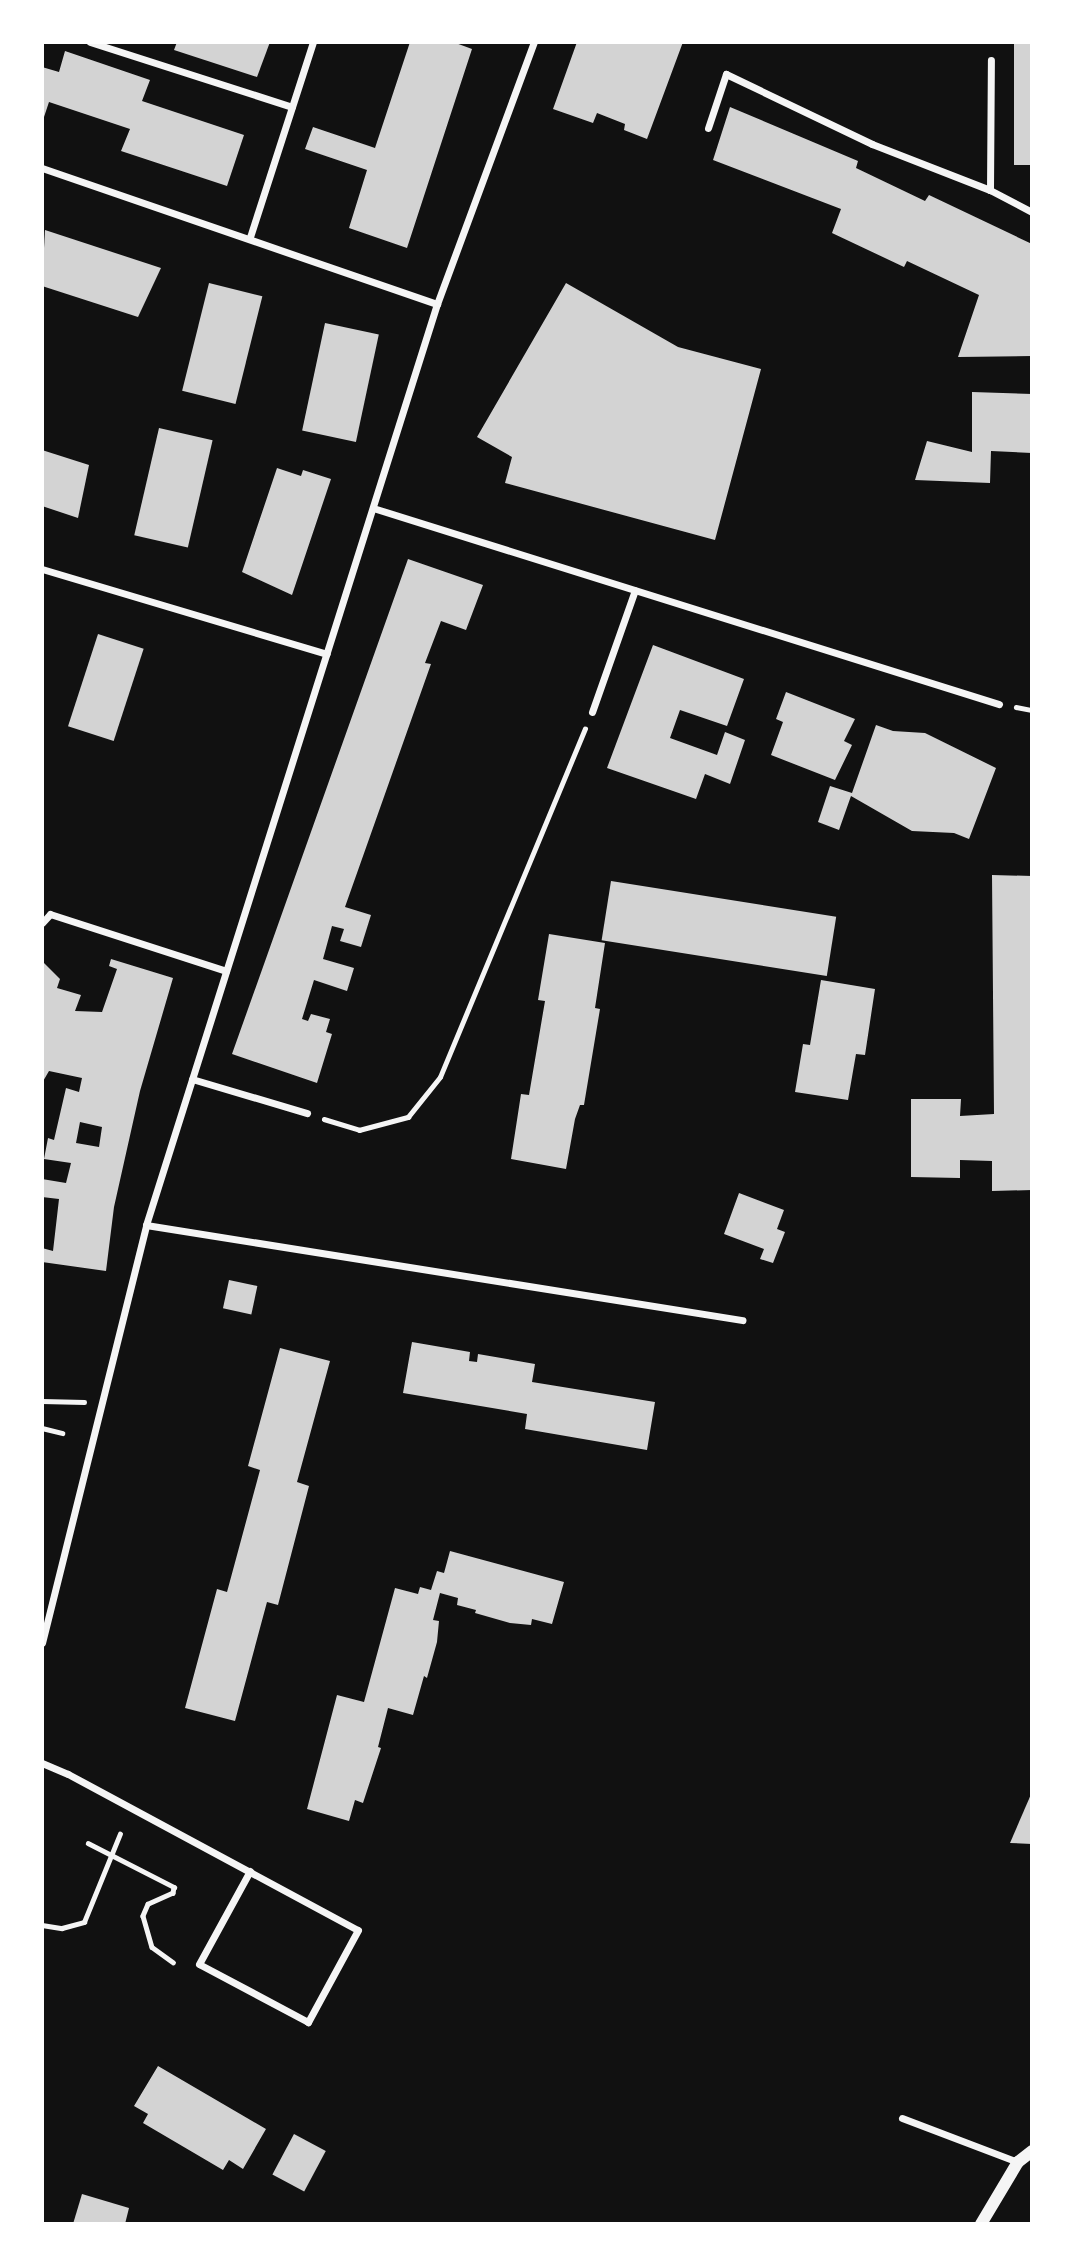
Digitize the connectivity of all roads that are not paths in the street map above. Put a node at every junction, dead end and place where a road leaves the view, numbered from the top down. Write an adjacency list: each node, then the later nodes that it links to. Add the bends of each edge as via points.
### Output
1 (90, 42): 5 (street)
2 (313, 42): 5 (street)
3 (534, 42): 11 (street)
4 (990, 60): 8 (street)
5 (292, 107): 10 (street)
6 (708, 128): 8 (street, via 726,74 872,144)
7 (42, 169): 10 (street)
8 (990, 190): 9 (street)
9 (1032, 212)
10 (250, 237): 11 (street)
11 (437, 304): 12 (street)
12 (373, 508): 14 (street); 15 (street)
13 (42, 569): 15 (street)
14 (635, 590): 16 (street); 17 (street)
15 (327, 654): 19 (street)
16 (999, 704)
17 (592, 712)
18 (42, 922): 19 (street, via 50,914)
19 (226, 971): 20 (street)
20 (192, 1079): 21 (street); 22 (street)
21 (307, 1113)
22 (146, 1225): 23 (street); 24 (street)
23 (742, 1320)
24 (42, 1643)
25 (42, 1763): 26 (street)
26 (250, 1871): 26 (street, via 199,1964 308,2022 358,1930)
27 (902, 2118): 29 (street)
28 (1032, 2151): 29 (street)
29 (1018, 2162): 30 (street)
30 (981, 2224)

